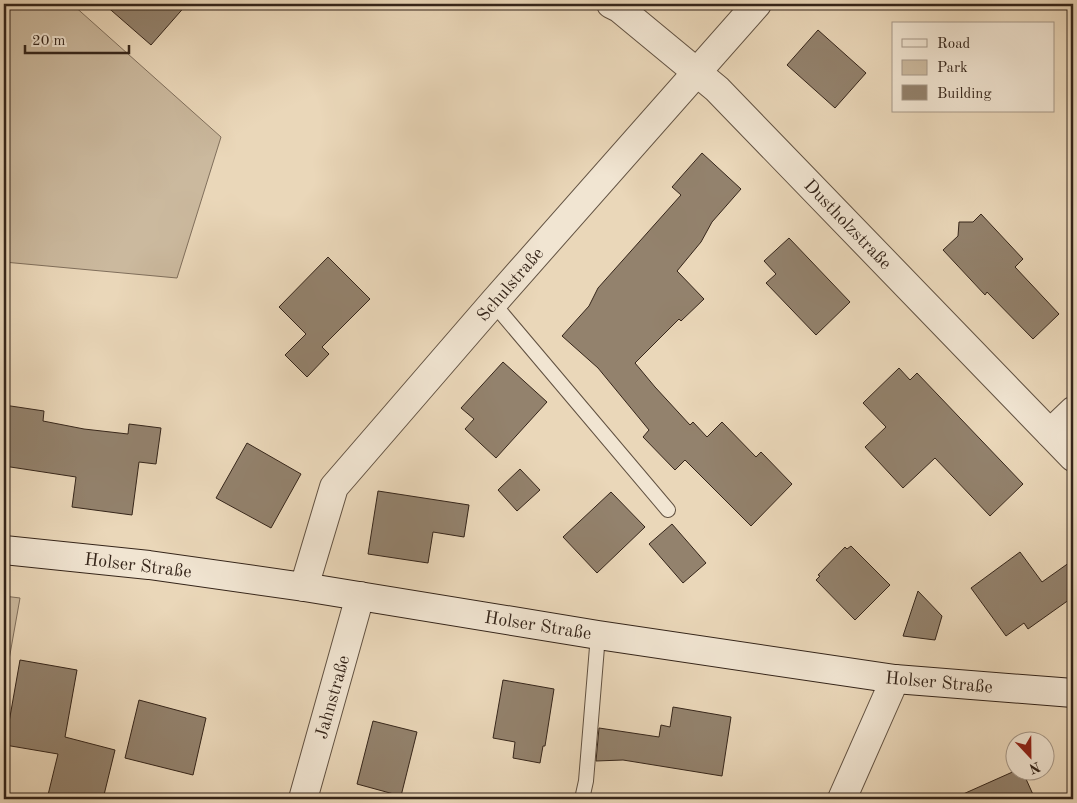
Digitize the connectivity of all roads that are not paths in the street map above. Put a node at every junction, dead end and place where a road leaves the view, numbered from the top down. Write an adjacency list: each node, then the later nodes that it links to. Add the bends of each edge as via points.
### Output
1 (611, 4): 3 (street, Dustholzstraße)
2 (757, 4): 3 (street, Schulstraße)
3 (696, 72): 4 (street, Schulstraße); 6 (street, Dustholzstraße, via 717,89)
4 (493, 303): 8 (lane); 10 (street, Schulstraße, via 334,487)
5 (1073, 411): 6 (street)
6 (1050, 433): 7 (street, Dustholzstraße)
7 (1073, 457)
8 (668, 510)
9 (4, 550): 10 (street, Holser Straße, via 149,565)
10 (304, 587): 11 (street, Holser Straße)
11 (360, 596): 12 (street, Holser Straße); 15 (street, Jahnstraße)
12 (598, 635): 13 (street, Holser Straße); 16 (lane)
13 (895, 679): 14 (street, Holser Straße); 17 (street)
14 (1073, 693)
15 (303, 799)
16 (582, 799)
17 (842, 799)

